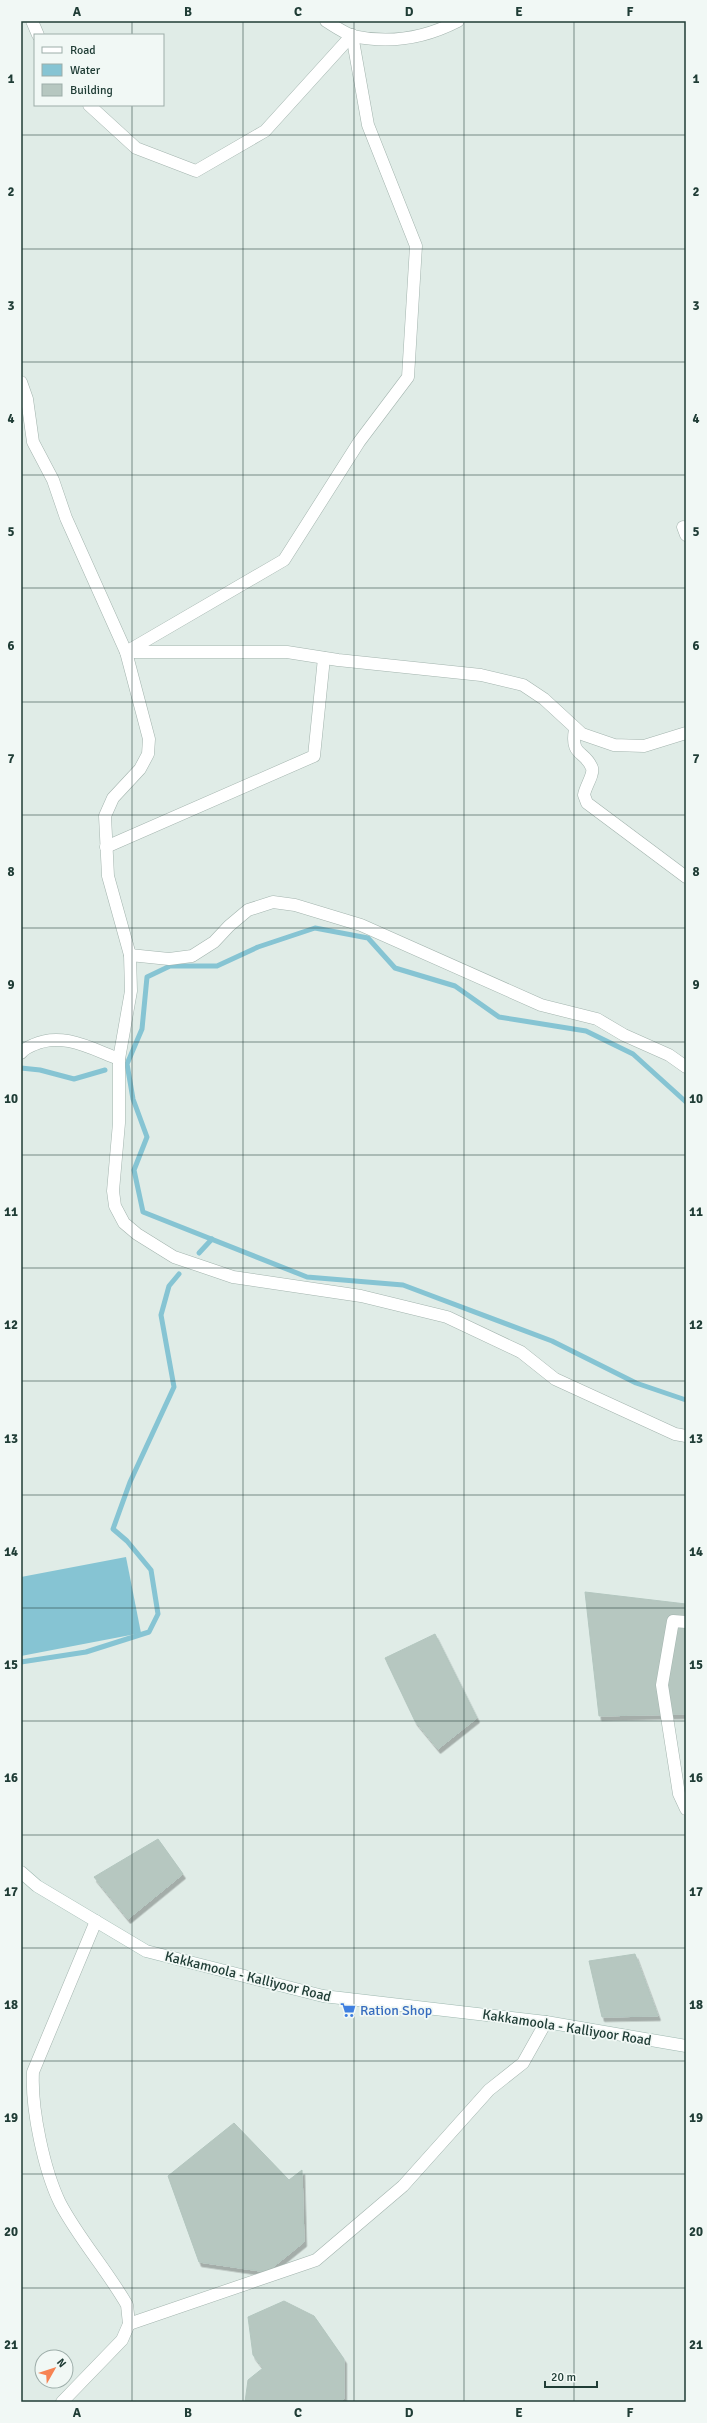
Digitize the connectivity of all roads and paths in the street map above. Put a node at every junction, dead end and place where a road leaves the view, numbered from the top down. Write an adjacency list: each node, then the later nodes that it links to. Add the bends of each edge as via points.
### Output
1 (32, 21): 4 (street)
2 (326, 21): 5 (street)
3 (458, 21): 5 (street, via 439,31 395,40)
4 (38, 34)
5 (352, 35): 6 (street, via 265,130 196,171 136,148); 8 (street, via 368,125 416,246 408,377 359,442 284,560)
6 (90, 106)
7 (21, 382): 8 (street, via 27,399 33,442 53,480 66,518)
8 (126, 652): 9 (street, via 286,652); 12 (street, via 150,739 148,754 140,769 113,798 105,816)
9 (324, 658): 10 (street, via 481,675 523,685 544,699); 12 (street, via 314,756)
10 (575, 729): 11 (street, via 614,746 644,746); 13 (street, via 576,751 592,768 584,795 587,803)
11 (686, 733)
12 (106, 847): 14 (street, via 108,876)
13 (686, 877)
14 (130, 955): 16 (street, via 131,991); 17 (street, via 169,959 192,956 214,942 228,926 248,910 272,902 295,905 361,925 541,1005 596,1019 669,1055)
15 (21, 1053): 16 (street, via 44,1040 65,1039)
16 (119, 1059): 18 (street, via 119,1123 113,1190 115,1206 124,1223 137,1234 174,1257 233,1277 361,1296 447,1317 521,1352 556,1379 675,1434)
17 (686, 1067)
18 (686, 1436)
19 (686, 1622): 20 (street, via 673,1621 662,1685 679,1794)
20 (686, 1809)
21 (21, 1872): 22 (street, Kakkamoola - Kalliyoor Road, via 37,1886)
22 (96, 1921): 23 (street, Kakkamoola - Kalliyoor Road, via 146,1951 323,1996); 25 (street, via 33,2072 32,2090 46,2164 60,2203 127,2305)
23 (546, 2022): 24 (street, Kakkamoola - Kalliyoor Road); 25 (street, via 523,2063 489,2090 403,2186 316,2260)
24 (686, 2046)
25 (129, 2324): 26 (street, via 122,2340)
26 (62, 2402)

